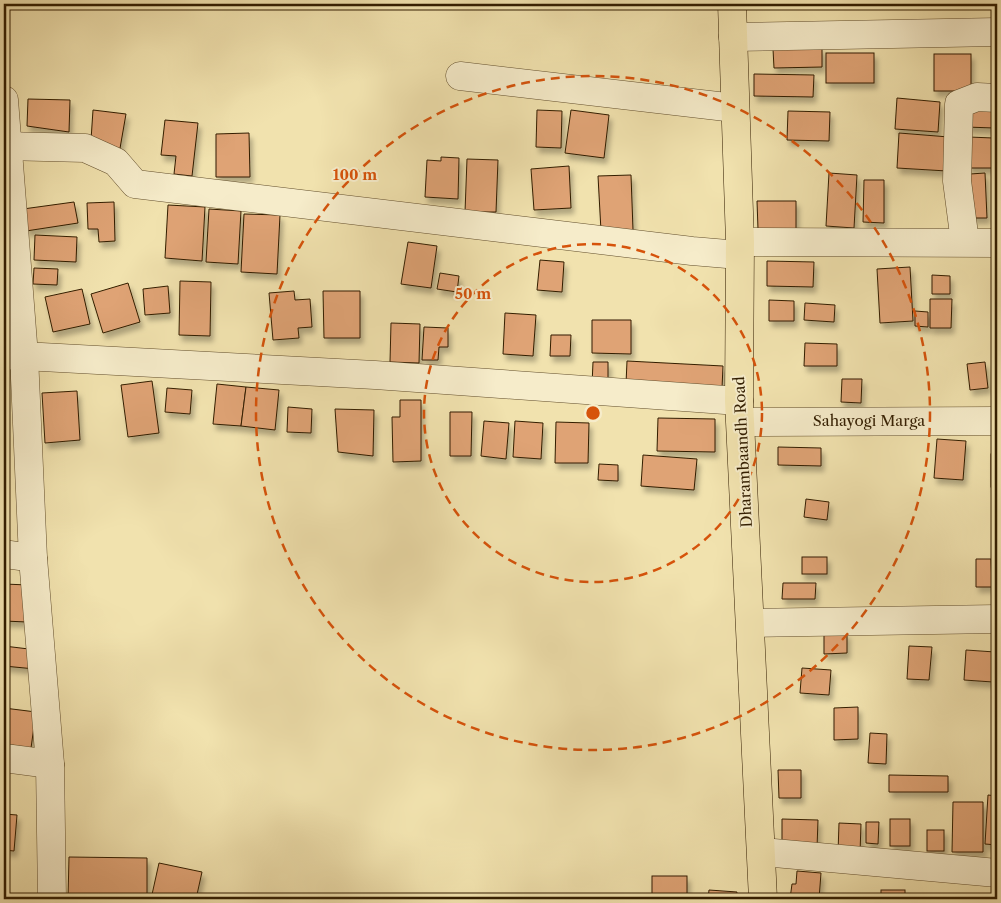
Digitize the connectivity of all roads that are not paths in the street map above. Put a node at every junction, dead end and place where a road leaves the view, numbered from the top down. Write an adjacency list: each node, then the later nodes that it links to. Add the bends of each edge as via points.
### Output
1 (732, 4): 3 (main road, Dharambaandh Road)
2 (997, 32): 3 (street)
3 (733, 38): 7 (main road, Dharambaandh Road)
4 (460, 76): 7 (street)
5 (997, 98): 9 (street, via 977,98 959,104 957,181)
6 (4, 100): 8 (street)
7 (736, 108): 11 (main road, Dharambaandh Road)
8 (5, 146): 11 (street, via 85,148 116,162 135,184 692,251); 12 (street)
9 (965, 242): 10 (street); 11 (street)
10 (997, 243)
11 (740, 248): 13 (main road, Dharambaandh Road)
12 (14, 355): 13 (street, Sahayogi Marga, via 365,375); 16 (street)
13 (740, 412): 14 (street, Sahayogi Marga); 18 (main road, Dharambaandh Road)
14 (997, 421)
15 (4, 554): 16 (street)
16 (32, 558): 20 (street)
17 (997, 619): 18 (street)
18 (751, 623): 21 (main road, Dharambaandh Road)
19 (4, 758): 20 (street)
20 (50, 764): 23 (street)
21 (762, 852): 22 (street); 24 (main road, Dharambaandh Road)
22 (997, 873)
23 (52, 899)
24 (763, 899)

